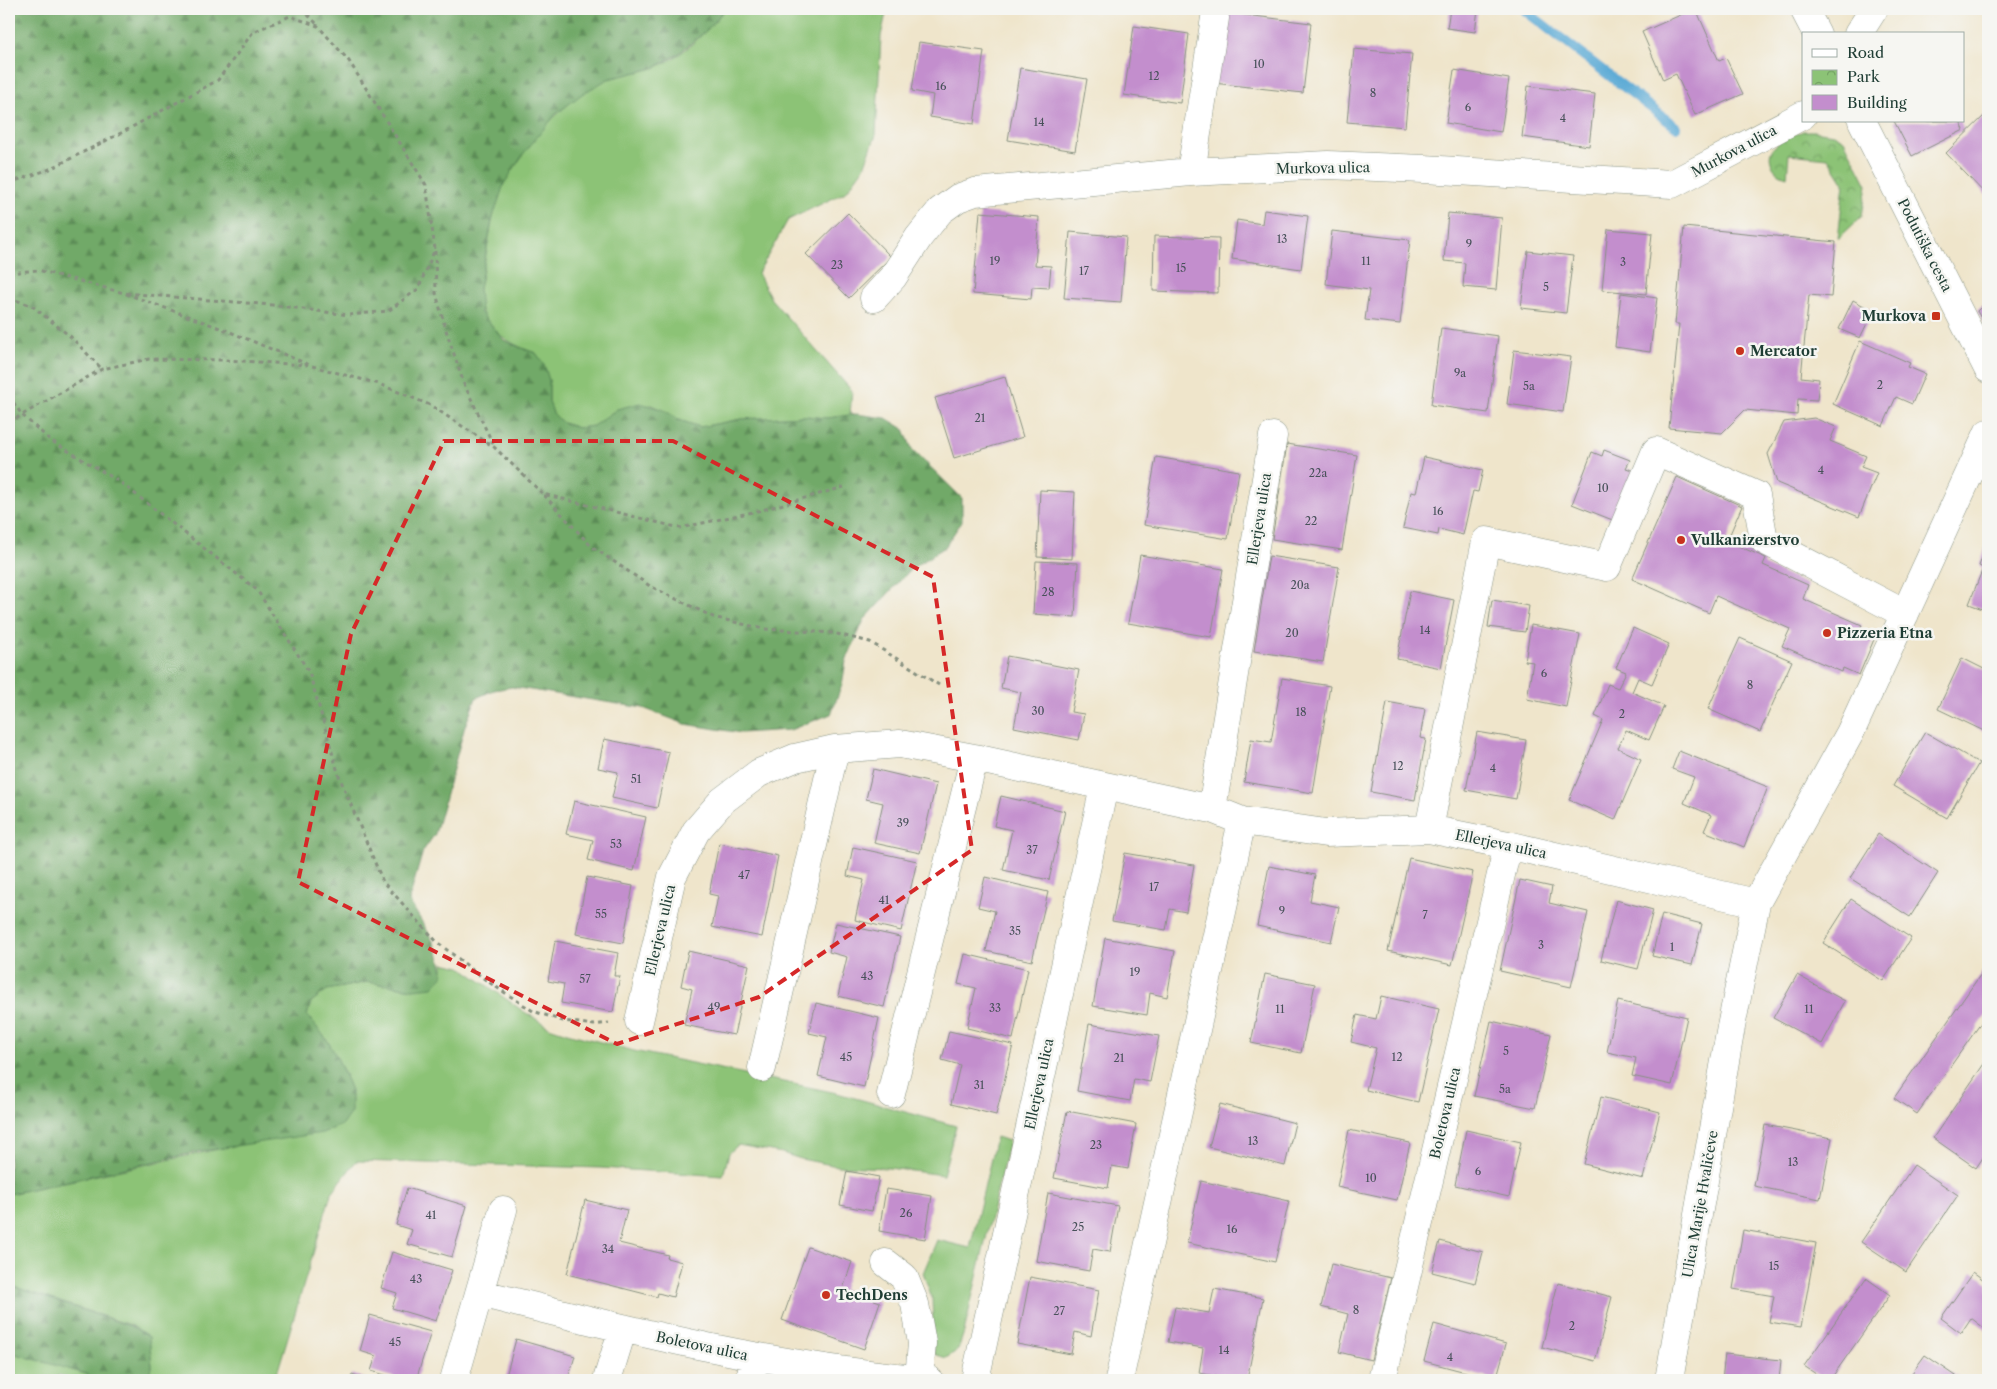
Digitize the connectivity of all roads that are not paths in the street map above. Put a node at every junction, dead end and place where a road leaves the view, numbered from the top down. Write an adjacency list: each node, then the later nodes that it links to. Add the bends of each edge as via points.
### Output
1 (1804, 9): 4 (street)
2 (1874, 9): 5 (street)
3 (1215, 18): 8 (street)
4 (1816, 32)
5 (1859, 32)
6 (1802, 116): 8 (street, Murkova ulica, via 1672,184 1328,165)
7 (1863, 122): 10 (street, Podutiška cesta)
8 (1191, 172): 9 (street, Murkova ulica, via 975,192 958,198 940,211)
9 (874, 298)
10 (1988, 369)
11 (1988, 433): 13 (street)
12 (1273, 436): 17 (street, Ellerjeva ulica)
13 (1905, 614): 19 (street, via 1764,540 1756,495 1656,451 1607,567 1486,541); 21 (street, Ulica Marije Hvaličeve, via 1850,733)
14 (835, 749): 15 (street, Ellerjeva ulica, via 900,744); 22 (street, Ellerjeva ulica, via 795,758 760,773 722,801 696,831 672,877); 23 (street)
15 (974, 758): 16 (street, Ellerjeva ulica); 24 (street)
16 (1104, 787): 17 (street, Ellerjeva ulica); 34 (street, Ellerjeva ulica)
17 (1212, 809): 18 (street, Ellerjeva ulica)
18 (1242, 821): 19 (street, Ellerjeva ulica, via 1326,833); 35 (street)
19 (1429, 829): 20 (street, Ellerjeva ulica)
20 (1508, 845): 21 (street, Ellerjeva ulica); 36 (street, Boletova ulica)
21 (1756, 903): 37 (street, Ulica Marije Hvaličeve)
22 (639, 1021)
23 (762, 1068)
24 (891, 1094)
25 (503, 1210): 27 (street)
26 (886, 1263): 33 (street, via 904,1277 915,1304)
27 (479, 1293): 28 (street, Boletova ulica); 31 (street)
28 (623, 1328): 29 (street, Boletova ulica); 32 (street)
29 (752, 1369): 30 (street, Boletova ulica)
30 (892, 1379): 33 (street, Boletova ulica)
31 (454, 1380)
32 (607, 1380)
33 (924, 1380)
34 (975, 1380)
35 (1119, 1380)
36 (1382, 1380)
37 (1668, 1380)

